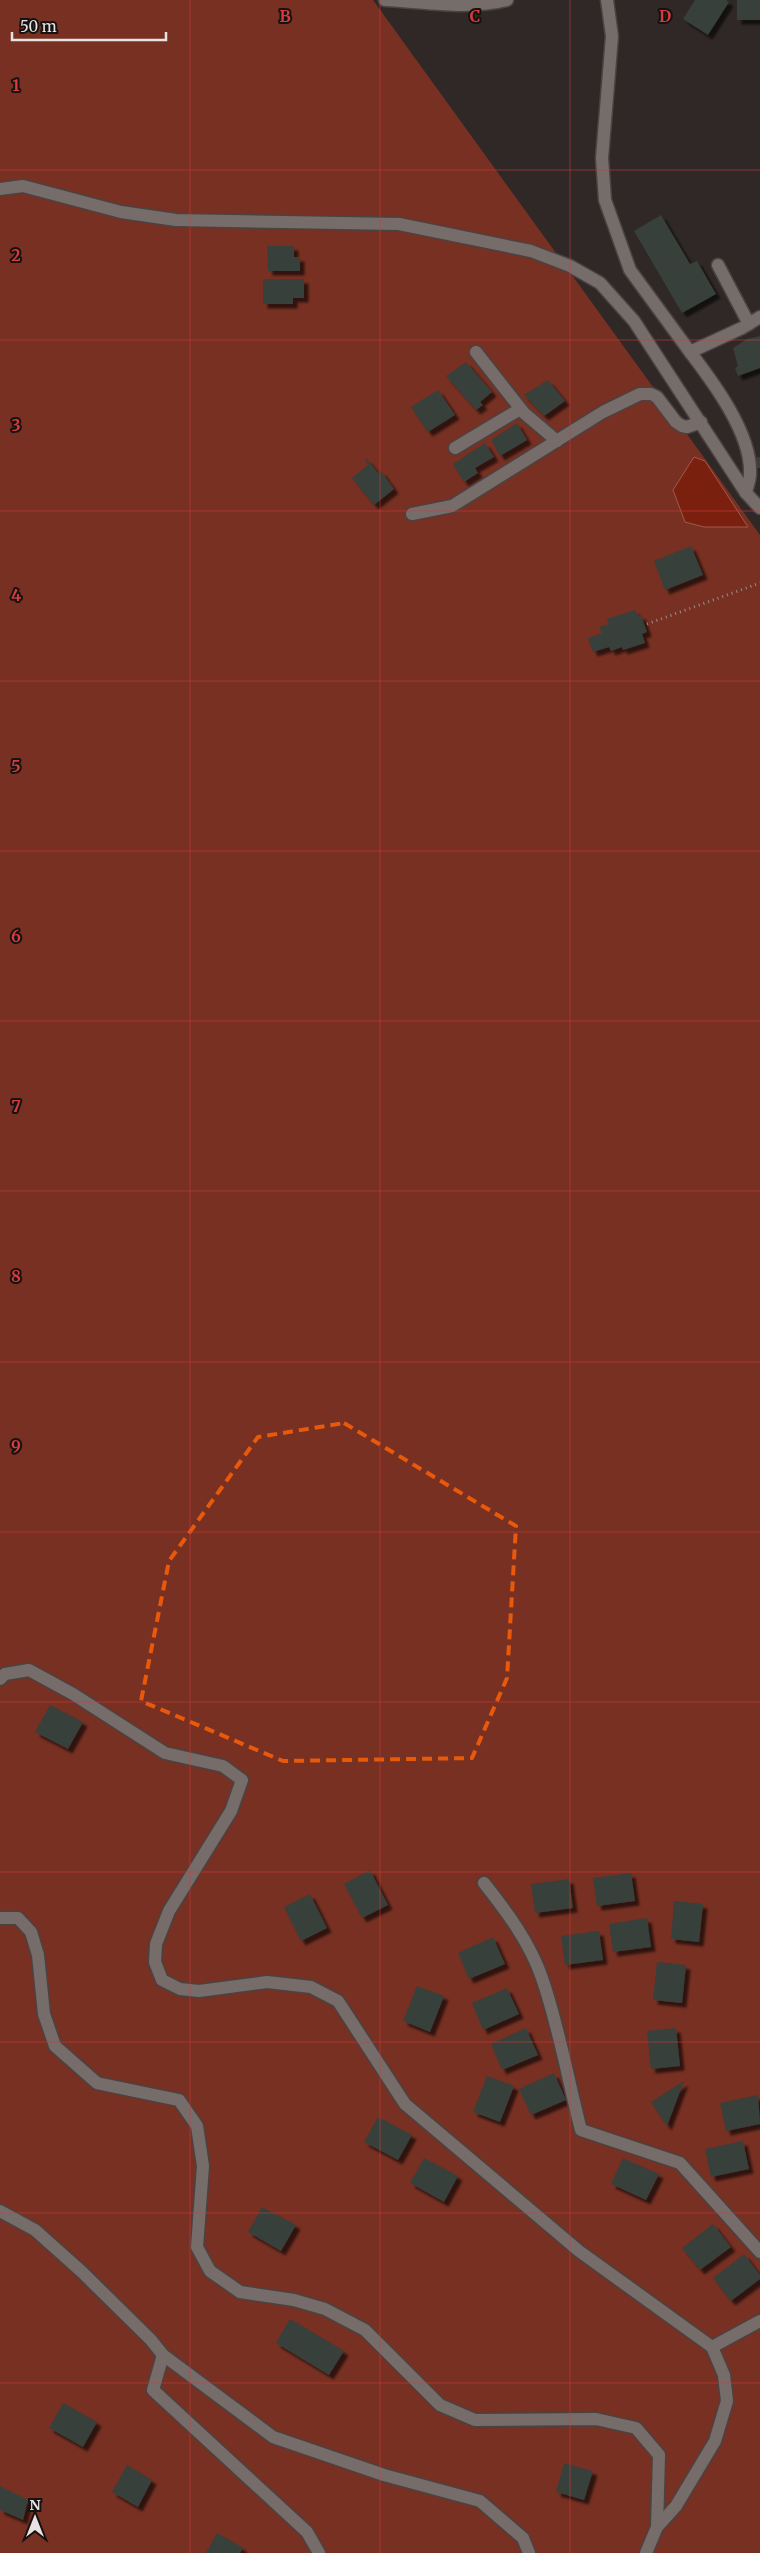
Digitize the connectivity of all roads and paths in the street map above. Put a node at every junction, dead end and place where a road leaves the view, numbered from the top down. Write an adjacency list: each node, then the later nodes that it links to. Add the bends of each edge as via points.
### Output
1 (386, 0): 2 (street, via 465,6)
2 (508, 0)
3 (607, 0): 8 (street, via 612,36 602,158 605,200 630,270)
4 (0, 189): 10 (street, via 23,186 121,212 176,220 399,224 530,251 570,266 600,283 634,321)
5 (718, 265): 6 (street)
6 (755, 320): 8 (street)
7 (476, 352): 9 (street)
8 (690, 352): 13 (street, via 718,389 735,420 746,450 750,474)
9 (520, 409): 11 (street); 12 (street)
10 (701, 422): 11 (street, via 682,426 657,397 640,394); 13 (street)
11 (557, 441): 15 (street, via 452,506)
12 (455, 448)
13 (746, 493): 14 (street)
14 (760, 508)
15 (412, 514)
16 (760, 583): 17 (path)
17 (647, 624)
18 (0, 1679): 24 (street, via 4,1674 29,1670 164,1752 223,1766 242,1780 231,1811 166,1919 156,1944 155,1962 162,1980 180,1989 199,1991 267,1982 311,1987 338,2001 405,2104 579,2251)
19 (484, 1883): 22 (street, via 526,1942 542,1977 581,2130 680,2163)
20 (0, 1918): 26 (street, via 18,1918 31,1932 38,1955 44,2014 55,2046 97,2083 179,2100 197,2126 203,2166 197,2247 210,2271 240,2292 294,2300 325,2309 365,2330 440,2405 475,2420 596,2419 636,2428 659,2455)
21 (0, 2211): 25 (street, via 35,2230 82,2272)
22 (760, 2252)
23 (760, 2321): 24 (street)
24 (712, 2347): 26 (street, via 724,2375 727,2401 717,2433 676,2506)
25 (163, 2355): 27 (street, via 153,2390 307,2532); 28 (street, via 273,2437 384,2475 480,2501 523,2538)
26 (657, 2527): 29 (street)
27 (319, 2553)
28 (529, 2553)
29 (646, 2553)

